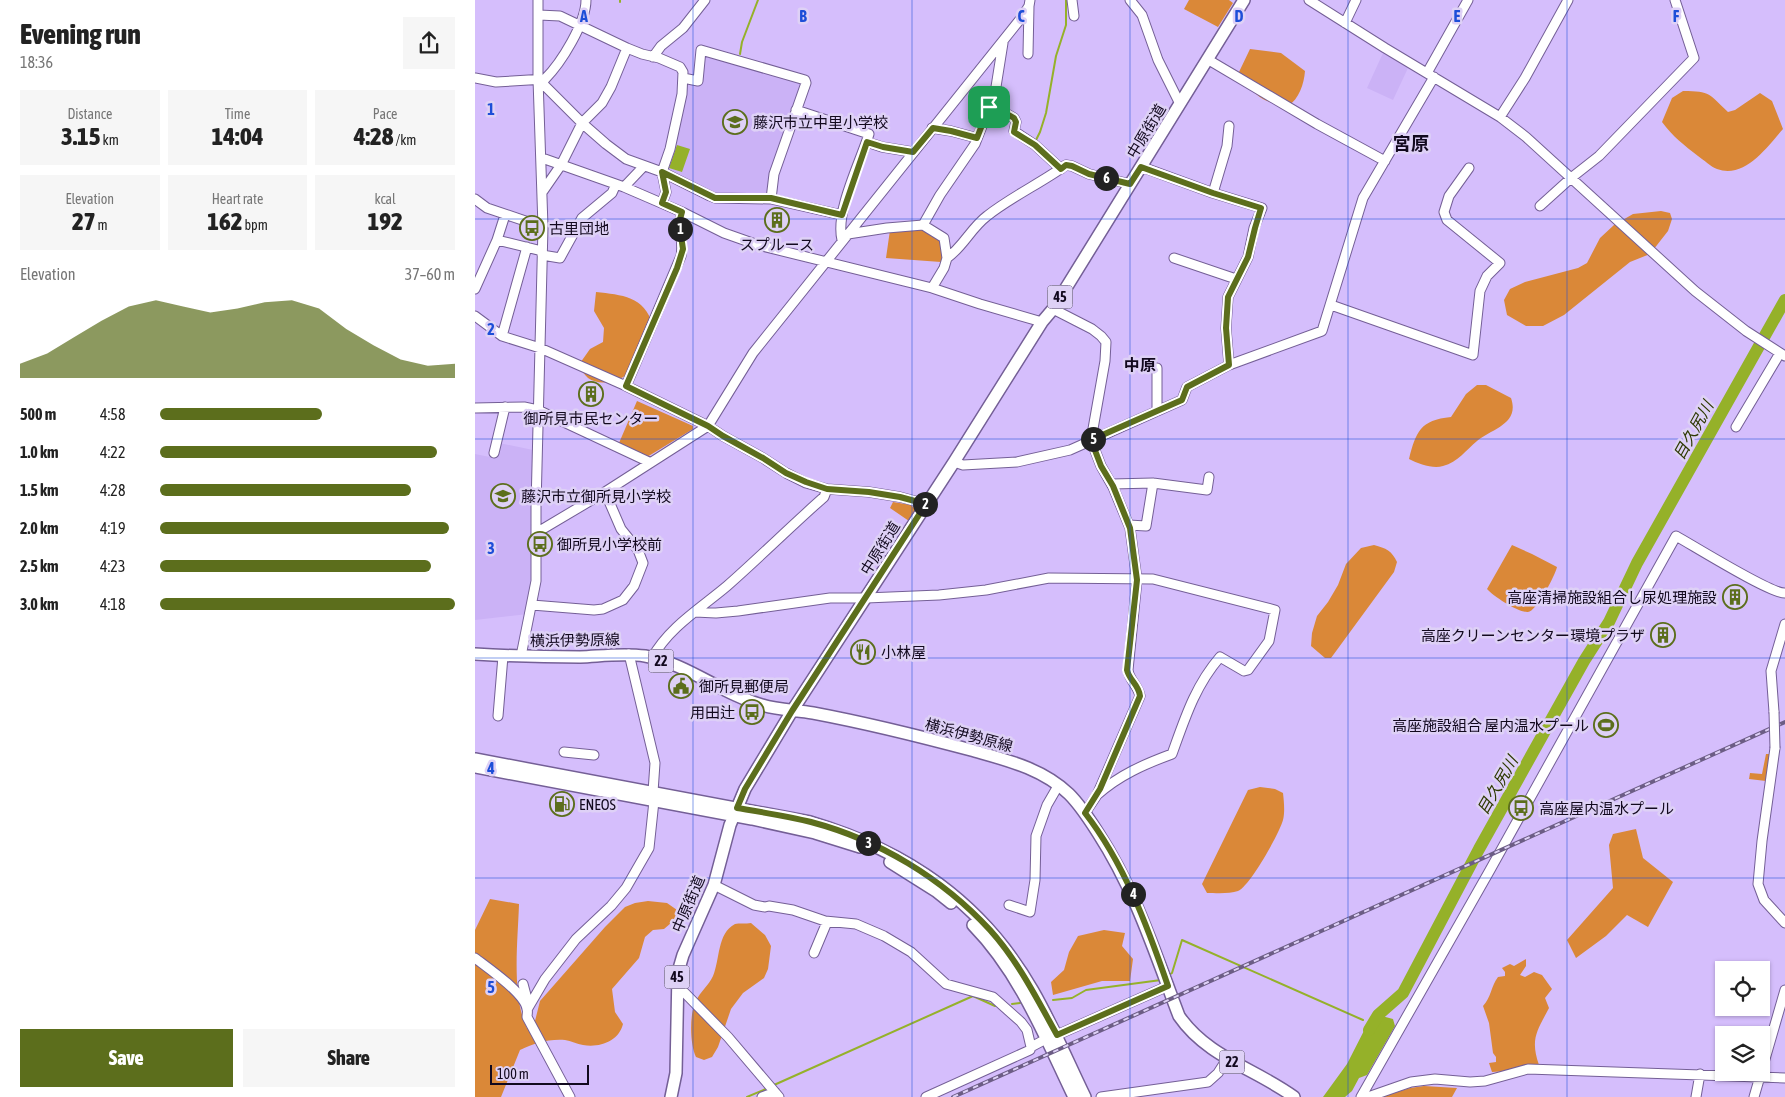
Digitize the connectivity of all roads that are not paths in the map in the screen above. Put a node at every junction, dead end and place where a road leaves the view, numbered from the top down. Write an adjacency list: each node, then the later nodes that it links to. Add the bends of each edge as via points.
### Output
1 (538, 0): 13 (street)
2 (586, 0): 16 (street)
3 (705, 0): 20 (street, via 683,28)
4 (1072, 0): 14 (street)
5 (1130, 0): 26 (street, via 1142,15 1158,60)
6 (1244, 0): 21 (main road, 中原街道 / 45)
7 (1309, 0): 15 (street)
8 (1356, 0): 15 (street)
9 (1468, 0): 22 (street)
10 (1568, 0): 29 (street)
11 (1675, 0): 44 (street, via 1694,58 1599,156)
12 (1030, 3): 17 (street); 19 (street)
13 (539, 15): 16 (street, via 560,16); 25 (street)
14 (1074, 16)
15 (1345, 23): 22 (street)
16 (580, 24): 18 (street); 25 (street, via 554,68 545,79)
17 (1003, 41): 27 (street, via 995,93); 32 (street)
18 (627, 48): 20 (street); 30 (street, via 611,87)
19 (1028, 54)
20 (653, 57): 24 (street, via 680,67)
21 (1207, 59): 26 (main road, 中原街道 / 45); 37 (street)
22 (1430, 75): 29 (street); 37 (street)
23 (475, 78): 25 (street, via 496,82)
24 (683, 78): 28 (street, via 698,81 701,50 805,80); 43 (street, via 671,144)
25 (539, 79): 30 (street); 36 (street)
26 (1180, 104): 40 (main road, 中原街道 / 45)
27 (989, 107): 33 (street); 42 (street, via 1014,118 1014,132 1035,145)
28 (797, 110): 34 (street, via 869,134); 49 (street, via 774,174)
29 (1500, 117): 44 (street)
30 (583, 124): 38 (street); 39 (street, via 626,158)
31 (1229, 126): 48 (street, via 1227,146)
32 (933, 128): 33 (street); 35 (street)
33 (977, 138): 56 (street)
34 (867, 142): 35 (street); 55 (street)
35 (913, 152): 58 (street)
36 (541, 158): 38 (street); 47 (street)
37 (1385, 161): 68 (street, via 1363,198)
38 (561, 165): 46 (street); 47 (street)
39 (644, 166): 43 (street); 46 (street)
40 (1141, 167): 45 (main road, 中原街道 / 45); 48 (street)
41 (1469, 168): 68 (street, via 1449,196 1444,212 1447,220 1500,263 1487,276 1480,291 1473,355)
42 (1061, 169): 45 (street, via 1066,165 1072,166 1089,174); 62 (street, via 988,214)
43 (662, 172): 49 (street, via 715,198); 51 (street, via 666,192)
44 (1571, 178): 52 (street); 74 (street, via 1695,291)
45 (1130, 184): 69 (main road, 中原街道 / 45)
46 (620, 186): 51 (street); 61 (street, via 582,218 560,258)
47 (543, 191): 57 (street)
48 (1213, 193): 65 (street, via 1261,208 1248,257)
49 (771, 198): 55 (street)
50 (475, 199): 54 (street)
51 (662, 203): 53 (street)
52 (1540, 206)
53 (682, 212): 64 (street, via 745,241); 77 (street, via 679,223 683,245 681,256)
54 (505, 215): 57 (street); 59 (street)
55 (842, 215): 58 (street, via 841,227)
56 (923, 225): 58 (street, via 887,228); 62 (street, via 944,238)
57 (543, 227): 61 (street)
58 (845, 237): 64 (street)
59 (497, 240): 60 (street); 67 (street)
60 (527, 247): 61 (street); 72 (street)
61 (542, 253): 73 (street)
62 (947, 258): 66 (street)
63 (1174, 258): 65 (street)
64 (825, 262): 66 (street); 82 (street, via 753,352)
65 (1236, 278): 75 (street, via 1227,308)
66 (932, 288): 71 (street)
67 (475, 289)
68 (1331, 305): 75 (street, via 1322,331)
69 (1053, 309): 71 (main road, 中原街道 / 45); 84 (street, via 1092,329 1106,342)
70 (475, 316): 72 (street)
71 (1042, 322): 87 (main road, 中原街道 / 45)
72 (502, 336): 73 (street)
73 (540, 348): 77 (street); 80 (street)
74 (1781, 353): 83 (street)
75 (1229, 365): 81 (street, via 1187,387 1182,400)
76 (1157, 368): 81 (street)
77 (626, 386): 82 (street)
78 (505, 406): 79 (street); 80 (street); 85 (street)
79 (475, 408)
80 (538, 410): 86 (street); 95 (street)
81 (1157, 412): 84 (street)
82 (708, 426): 86 (street); 91 (street, via 786,473)
83 (1736, 427)
84 (1091, 440): 87 (street, via 1070,450 1017,462 963,465); 90 (street)
85 (494, 453)
86 (649, 462): 92 (street)
87 (955, 462): 93 (main road, 中原街道 / 45)
88 (1209, 477): 89 (street, via 1207,490)
89 (1153, 483): 90 (street); 94 (street, via 1146,526)
90 (1112, 484): 94 (street)
91 (827, 489): 93 (street, via 869,492); 100 (street, via 824,497)
92 (605, 492): 95 (street); 99 (street, via 621,529 642,556 643,565 635,586 623,600 594,610)
93 (926, 504): 98 (main road, 中原街道 / 45)
94 (1129, 525): 96 (street)
95 (536, 532): 99 (street, via 536,581)
96 (1137, 580): 98 (street, via 1049,578 986,590); 114 (street, via 1127,670 1140,696); 114 (street, via 1168,582 1275,610 1272,631 1269,641 1248,670 1220,657 1208,671 1190,704 1172,754 1136,768)
97 (1785, 594): 147 (street, via 1676,536)
98 (866, 598): 100 (street, via 830,598 738,611); 107 (main road, 中原街道 / 45)
99 (532, 605): 105 (street)
100 (695, 612): 106 (street, via 658,647)
101 (1785, 624): 121 (street, bridge, via 1771,671 1775,748 1759,884 1764,900)
102 (475, 654): 104 (main road, 横浜伊勢原線 / 22)
103 (629, 654): 105 (main road, 横浜伊勢原線 / 22); 106 (main road, 横浜伊勢原線 / 22); 115 (street, via 655,763)
104 (503, 656): 105 (main road, 横浜伊勢原線 / 22); 108 (street)
105 (521, 656)
106 (652, 658): 107 (main road, 横浜伊勢原線 / 22, via 749,701)
107 (792, 711): 113 (main road, 横浜伊勢原線 / 22, via 851,721 1001,757 1027,767); 116 (main road, 中原街道 / 45, via 745,789)
108 (498, 716)
109 (564, 752): 110 (street)
110 (594, 755)
111 (475, 759): 115 (main road)
112 (475, 767): 115 (main road)
113 (1058, 786): 117 (main road, 横浜伊勢原線 / 22); 119 (street, via 1036,836 1030,912)
114 (1097, 795): 117 (street)
115 (653, 796): 116 (main road); 128 (street, via 649,848 626,888 576,939)
116 (735, 812): 118 (main road, 中原街道 / 45); 129 (main road, via 809,822 839,831 899,858 938,882 990,931 1013,960 1033,990)
117 (1085, 813): 124 (main road, 横浜伊勢原線 / 22, via 1131,890)
118 (714, 885): 120 (street, via 754,905 793,910); 126 (main road, 中原街道 / 45, via 683,955)
119 (1009, 905)
120 (827, 922): 122 (street); 131 (street, via 856,924 884,936 911,952 946,984 993,997 1021,1022 1027,1030)
121 (1785, 923)
122 (814, 953)
123 (475, 958): 128 (street, via 511,985)
124 (1166, 980): 129 (street); 132 (main road, 横浜伊勢原線 / 22, via 1179,1016 1187,1028)
125 (523, 984): 128 (street)
126 (677, 985): 138 (street, via 728,1037); 140 (main road, 中原街道 / 45, via 676,1073)
127 (1785, 990): 130 (street)
128 (527, 1008): 139 (street, via 527,1017)
129 (1052, 1037): 131 (street); 143 (main road); 144 (main road)
130 (1770, 1044)
131 (1031, 1047): 142 (street)
132 (1227, 1059): 145 (street, via 1208,1082); 146 (main road, 横浜伊勢原線 / 22)
133 (1700, 1074): 134 (street); 148 (street, via 1528,1069 1485,1081 1435,1079 1411,1082); 149 (street)
134 (1715, 1074)
135 (1770, 1077): 136 (street)
136 (1785, 1078)
137 (1759, 1081): 150 (street)
138 (774, 1091): 141 (street)
139 (571, 1097)
140 (671, 1097)
141 (762, 1097)
142 (926, 1097)
143 (1074, 1097)
144 (1085, 1097)
145 (1101, 1097)
146 (1294, 1097)
147 (1361, 1097)
148 (1368, 1097)
149 (1696, 1097)
150 (1754, 1097)

